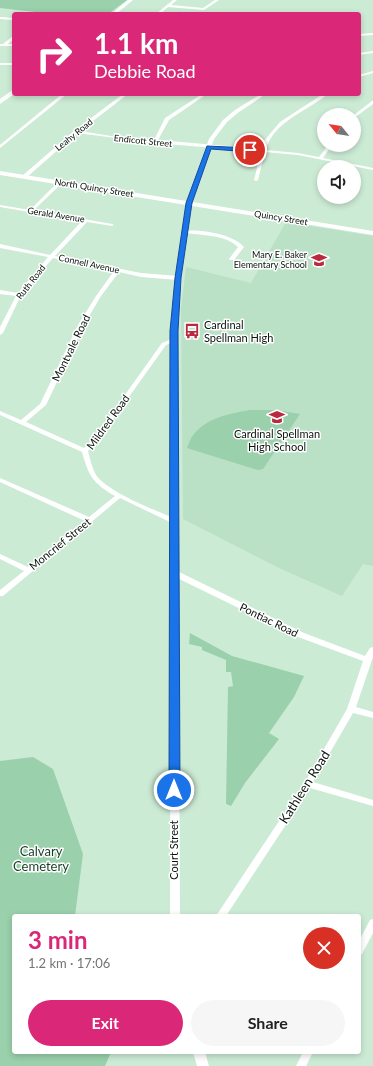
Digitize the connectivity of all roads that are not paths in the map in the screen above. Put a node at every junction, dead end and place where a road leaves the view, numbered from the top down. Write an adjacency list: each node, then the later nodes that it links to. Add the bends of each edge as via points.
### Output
1 (131, 0): 5 (main road)
2 (175, 0): 4 (street)
3 (217, 0): 4 (street, via 204,9)
4 (167, 6): 6 (street)
5 (116, 12)
6 (160, 12)
7 (0, 18): 8 (street)
8 (12, 19)
9 (373, 34): 10 (street)
10 (361, 35)
11 (12, 38): 12 (street)
12 (2, 45)
13 (373, 52): 14 (street)
14 (361, 54)
15 (0, 64): 16 (street)
16 (12, 64)
17 (373, 72): 18 (street)
18 (361, 75)
19 (12, 93): 25 (main road)
20 (62, 96): 30 (street)
21 (123, 96): 28 (street, Leahy Road)
22 (202, 96): 29 (street, via 167,119)
23 (261, 96): 31 (street, Court Street, via 225,121)
24 (323, 96): 32 (street, via 282,123 266,142)
25 (0, 102)
26 (373, 102): 27 (street)
27 (361, 111)
28 (76, 132): 29 (street, Endicott Street); 37 (street, Leahy Road)
29 (155, 142): 31 (street, Endicott Street)
30 (0, 146)
31 (209, 147): 32 (street, Endicott Street); 40 (street, Court Street)
32 (263, 151): 34 (street, Endicott Street); 38 (street)
33 (325, 152): 34 (street)
34 (321, 158): 35 (street, Endicott Street)
35 (373, 169)
36 (0, 174): 37 (main road, North Quincy Street)
37 (24, 177): 39 (main road, North Quincy Street)
38 (256, 180)
39 (60, 183): 40 (main road, North Quincy Street); 42 (street)
40 (189, 203): 45 (street, Court Street); 46 (main road, Quincy Street)
41 (0, 206): 42 (street, Gerald Avenue)
42 (31, 211): 43 (street, Gerald Avenue)
43 (86, 220): 44 (street, Gerald Avenue); 48 (street, Ruth Road)
44 (112, 225)
45 (185, 232): 49 (street, via 236,241 241,247); 51 (street, Court Street)
46 (373, 233)
47 (0, 246): 48 (street, Connell Avenue)
48 (51, 257): 50 (street, Connell Avenue); 53 (street, Ruth Road)
49 (232, 259)
50 (118, 270): 51 (street, Connell Avenue); 57 (street, Montvale Road, via 81,325 43,405)
51 (178, 278): 55 (street, Court Street)
52 (0, 292): 53 (street)
53 (19, 295): 54 (street, Ruth Road)
54 (0, 333)
55 (174, 340): 58 (street, Mildred Road, via 164,344); 62 (street, Court Street)
56 (0, 413): 57 (street)
57 (22, 423): 58 (street)
58 (85, 451): 60 (street, Mildred Road, via 93,475)
59 (0, 480): 61 (street)
60 (120, 495): 61 (street, Moncrief Street); 62 (street, Mildred Road)
61 (89, 520): 64 (street, Moncrief Street)
62 (174, 521): 65 (street, Court Street)
63 (0, 556): 64 (street)
64 (28, 570): 66 (street, Moncrief Street)
65 (174, 573): 68 (street, Pontiac Road, via 301,635); 73 (street, Court Street)
66 (0, 594)
67 (373, 650): 68 (street, Kathleen Road)
68 (367, 660): 69 (street, Kathleen Road)
69 (351, 709): 70 (street); 71 (street, Kathleen Road)
70 (373, 715)
71 (308, 784): 72 (street); 74 (street, Kathleen Road)
72 (373, 803)
73 (175, 914)
74 (222, 914)
75 (373, 923): 76 (street)
76 (361, 947)
77 (200, 1054): 79 (street)
78 (307, 1054): 80 (street)
79 (203, 1066)
80 (301, 1066)

